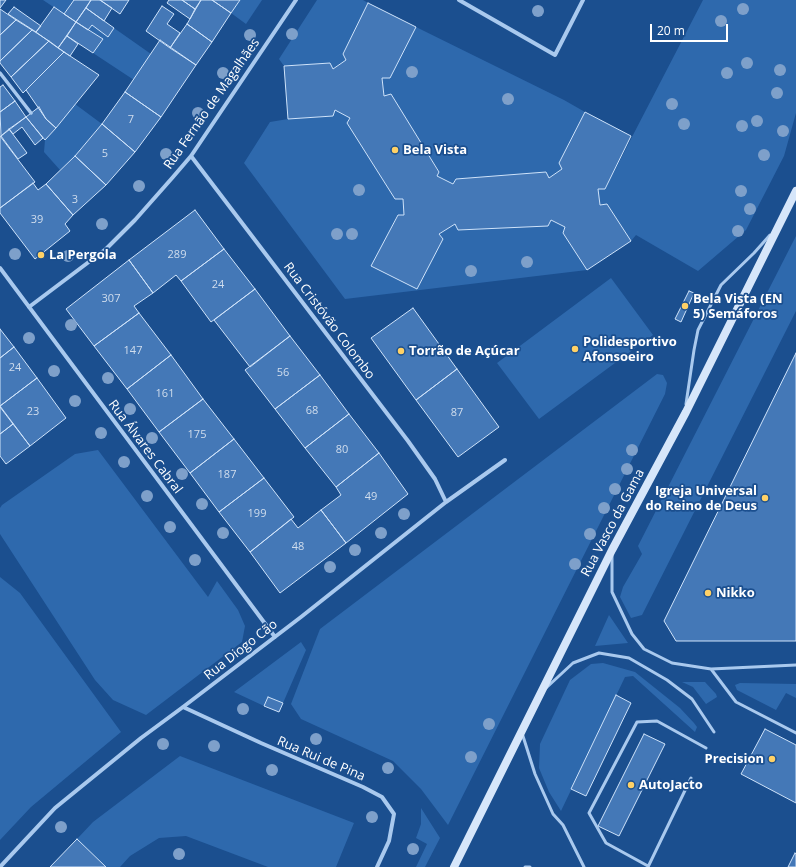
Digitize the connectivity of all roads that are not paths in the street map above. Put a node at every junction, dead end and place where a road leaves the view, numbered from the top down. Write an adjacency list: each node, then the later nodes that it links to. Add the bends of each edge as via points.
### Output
1 (296, 0): 6 (street, Rua Fernão de Magalhães)
2 (459, 0): 3 (street, via 555,55)
3 (583, 0)
4 (0, 73): 5 (street)
5 (31, 113)
6 (190, 156): 10 (street, Rua Fernão de Magalhães, via 135,220 106,249); 13 (street, Rua Cristóvão Colombo, via 408,441 435,479)
7 (796, 191): 8 (main road, Rua Vasco da Gama)
8 (776, 229): 11 (main road, Rua Vasco da Gama); 11 (lane, via 754,254 721,284 698,330)
9 (0, 268): 10 (street, Rua Álvares Cabral)
10 (29, 307): 15 (street, Rua Álvares Cabral)
11 (686, 412): 14 (main road, Rua Vasco da Gama)
12 (505, 460): 13 (street, Rua Diogo Cão)
13 (446, 502): 15 (street, Rua Diogo Cão)
14 (612, 550): 17 (lane, via 612,592 632,634 644,649 672,663); 18 (main road, Rua Vasco da Gama)
15 (275, 636): 19 (street, Rua Diogo Cão)
16 (796, 665): 17 (lane)
17 (711, 669): 22 (lane, via 736,702)
18 (541, 693): 20 (main road, Rua Vasco da Gama); 21 (lane, via 573,663 600,653 622,656 667,680 692,699)
19 (183, 708): 25 (street, Rua Diogo Cão, via 141,738 55,808); 26 (street, Rua Rui de Pina, via 363,787 382,798 394,814 389,841)
20 (521, 732): 27 (main road, Rua Vasco da Gama); 30 (lane, via 553,814 563,825)
21 (714, 732)
22 (796, 733)
23 (706, 748): 31 (lane, via 657,720 637,722 589,813 606,843)
24 (691, 778): 31 (lane)
25 (0, 867)
26 (377, 867)
27 (454, 867)
28 (525, 867): 29 (lane)
29 (530, 867)
30 (584, 867)
31 (648, 867)

